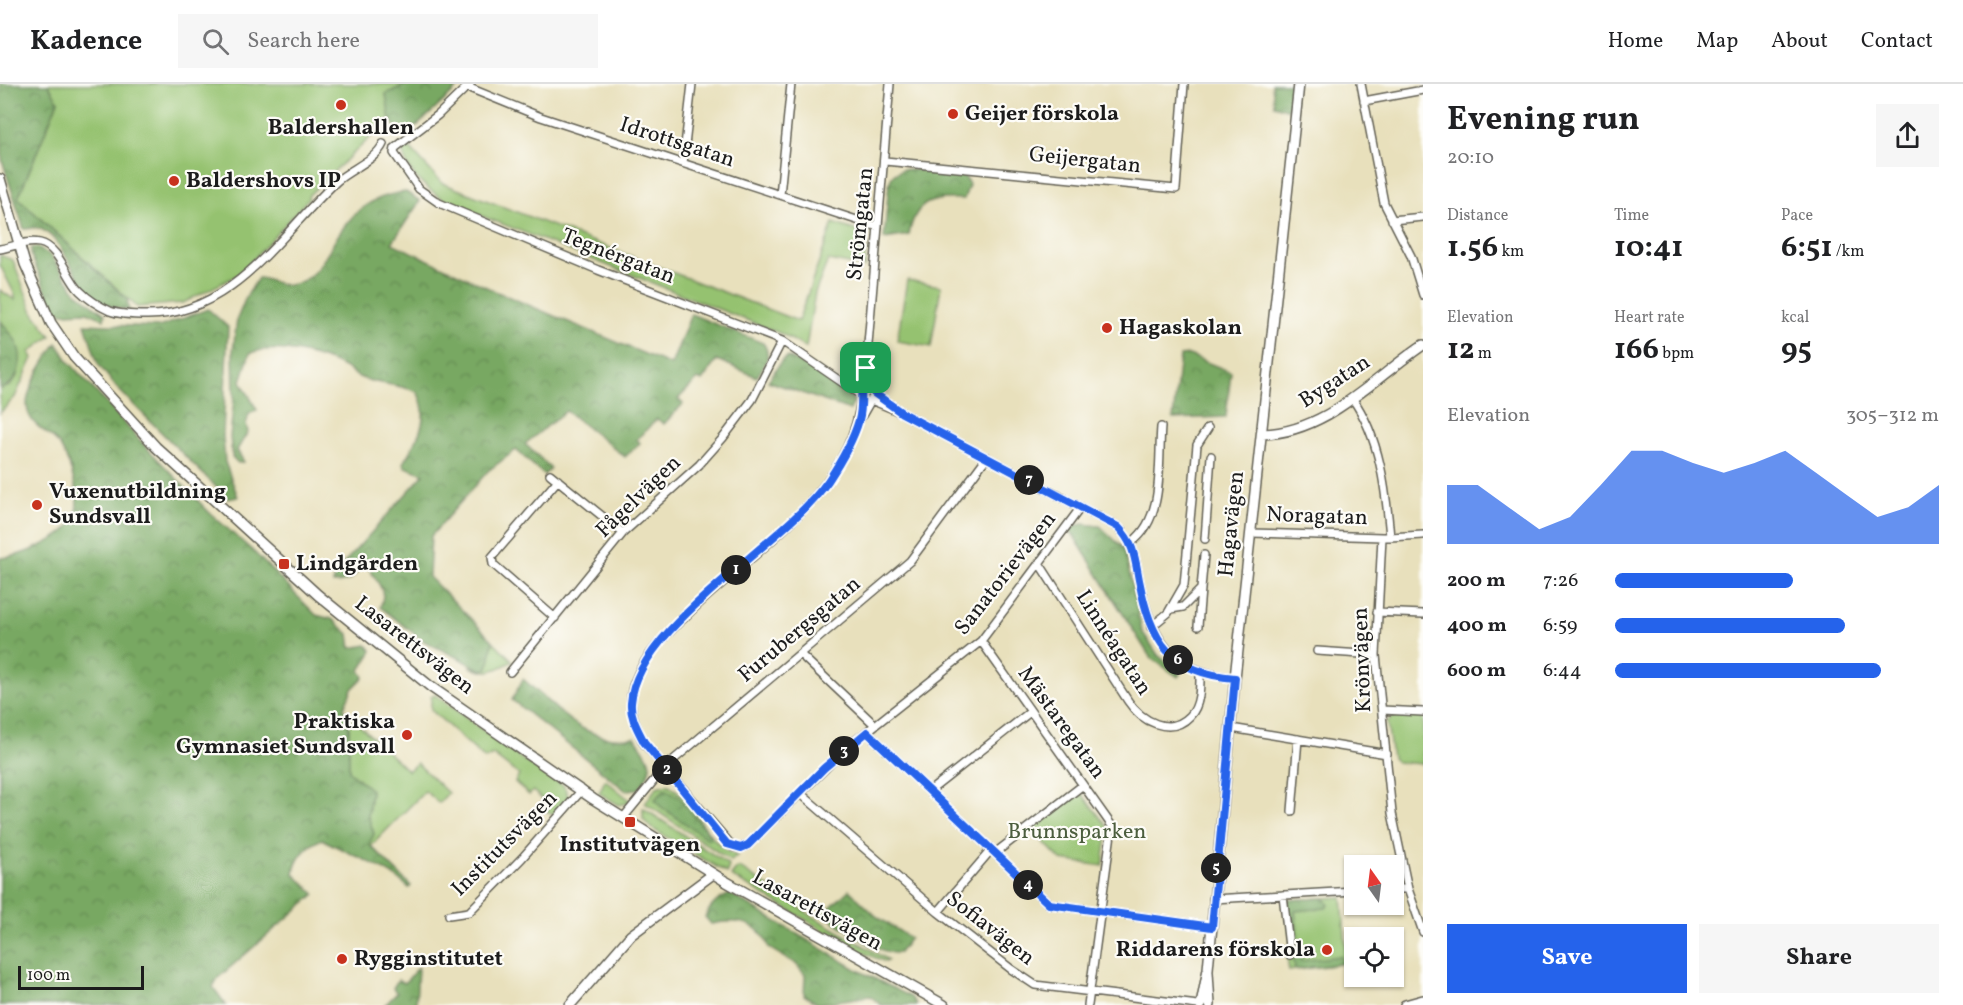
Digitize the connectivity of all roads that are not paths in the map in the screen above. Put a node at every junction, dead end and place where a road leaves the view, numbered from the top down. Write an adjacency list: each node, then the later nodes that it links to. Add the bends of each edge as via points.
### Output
1 (692, 84): 12 (street)
2 (791, 84): 14 (street)
3 (890, 84): 11 (street, Strömgatan)
4 (1184, 84): 11 (street, Geijergatan, via 1176,189)
5 (1299, 84): 30 (street, Hagavägen)
6 (1361, 84): 9 (street)
7 (469, 86): 12 (street, Idrottsgatan, via 541,117); 21 (street, Tegnérgatan, via 396,146 394,151 419,189 453,211)
8 (1423, 90): 9 (street)
9 (1364, 101): 16 (street, via 1384,203)
10 (383, 144): 18 (street, via 377,153 337,181 245,277 195,305 154,315 111,311 78,289 43,243)
11 (885, 161): 17 (street, Strömgatan)
12 (683, 163): 14 (street, Idrottsgatan)
13 (0, 178): 18 (street, Lasarettsvägen)
14 (780, 195): 17 (street, Idrottsgatan)
15 (1423, 217): 16 (street)
16 (1392, 220): 20 (street, via 1411,256)
17 (878, 227): 23 (street, Strömgatan)
18 (18, 244): 19 (street); 69 (street, Lasarettsvägen, via 57,332 105,393 156,447 318,595 431,687)
19 (0, 249)
20 (1423, 295)
21 (782, 341): 24 (street, Tegnérgatan); 36 (street, Fågelvägen, via 752,400 723,438 699,465)
22 (1423, 345): 26 (street, Bygatan)
23 (866, 368): 24 (street, Strömgatan); 25 (street, Strömgatan)
24 (861, 394): 25 (street); 25 (street); 27 (street, Strömgatan)
25 (872, 394): 27 (street, Strömgatan); 32 (street, via 888,409)
26 (1352, 398): 30 (street, Bygatan, via 1299,428); 40 (street, via 1369,427)
27 (860, 418): 67 (street, Strömgatan, via 819,493 702,600 643,663 630,705 644,742)
28 (1161, 427): 42 (street, via 1154,511 1140,536)
29 (1208, 428): 46 (street, via 1197,445 1184,585)
30 (1262, 434): 37 (street, Hagavägen)
31 (1211, 456): 41 (street)
32 (987, 458): 35 (street); 54 (street, Furubergsgatan, via 910,561)
33 (550, 474): 34 (street)
34 (558, 480): 36 (street); 49 (street, via 492,557 493,564)
35 (1081, 507): 42 (street, via 1111,522); 44 (street, Sanatorievägen)
36 (623, 533): 49 (street, Fågelvägen)
37 (1251, 533): 39 (street, Noragatan); 58 (street, Hagavägen)
38 (1423, 535): 40 (street, Noragatan)
39 (1382, 537): 40 (street); 47 (street, Krönvägen)
40 (1390, 537)
41 (1205, 539)
42 (1132, 542): 51 (street)
43 (1204, 555): 45 (street)
44 (1039, 563): 52 (street, Sanatorievägen); 56 (street, Linnéagatan, via 1144,720 1177,725 1191,715 1198,700)
45 (1201, 589): 46 (street, via 1183,607); 50 (street)
46 (1171, 609): 51 (street)
47 (1377, 612): 48 (street); 55 (street, Krönvägen)
48 (1423, 614)
49 (555, 618): 57 (street, Fågelvägen)
50 (1198, 626)
51 (1151, 627): 56 (street, via 1169,653)
52 (981, 641): 60 (street, Mästaregatan); 62 (street, Sanatorievägen)
53 (1317, 651): 55 (street)
54 (800, 654): 62 (street); 67 (street, Furubergsgatan)
55 (1376, 655): 59 (street, Krönvägen)
56 (1200, 670): 58 (street)
57 (510, 672)
58 (1235, 678): 63 (street, Hagavägen)
59 (1382, 710): 61 (street); 66 (street, Krönvägen)
60 (1030, 712): 68 (street, Mästaregatan); 70 (street)
61 (1423, 712)
62 (875, 725): 64 (street, Sanatorievägen)
63 (1231, 728): 65 (street); 81 (street, Hagavägen)
64 (867, 732): 70 (street); 71 (street, Sanatorievägen)
65 (1298, 740): 66 (street); 72 (street)
66 (1387, 754): 78 (street, Krönvägen, via 1392,813)
67 (665, 767): 73 (street, Furubergsgatan); 74 (street, Strömgatan, via 727,844)
68 (1083, 785): 75 (street); 83 (street, Mästaregatan, via 1112,826)
69 (582, 790): 73 (street, Lasarettsvägen); 84 (street, Institutsvägen, via 469,912)
70 (931, 790): 75 (street)
71 (800, 793): 74 (street, Sanatorievägen); 82 (street, Sofiavägen)
72 (1292, 811)
73 (623, 818): 76 (street, Lasarettsvägen)
74 (741, 848)
75 (993, 852): 82 (street); 83 (street, via 1049,904)
76 (713, 874): 91 (street, via 631,935); 92 (street, Lasarettsvägen)
77 (1404, 889): 78 (street)
78 (1408, 889): 86 (street, Krönvägen)
79 (1344, 892): 80 (street)
80 (1283, 895): 81 (street); 87 (street)
81 (1213, 899): 85 (street, Hagavägen)
82 (938, 912): 89 (street, Sofiavägen, via 1035,985)
83 (1100, 912): 85 (street); 89 (street)
84 (449, 915)
85 (1212, 927): 88 (street, Hagavägen)
86 (1423, 932)
87 (1290, 955)
88 (1208, 969): 94 (street, Hagavägen); 95 (street, Hagavägen)
89 (1090, 992): 93 (street); 94 (street, Sofiavägen)
90 (1423, 1000): 96 (street)
91 (570, 1005)
92 (944, 1005)
93 (1088, 1005)
94 (1199, 1005)
95 (1210, 1005)
96 (1405, 1005)

